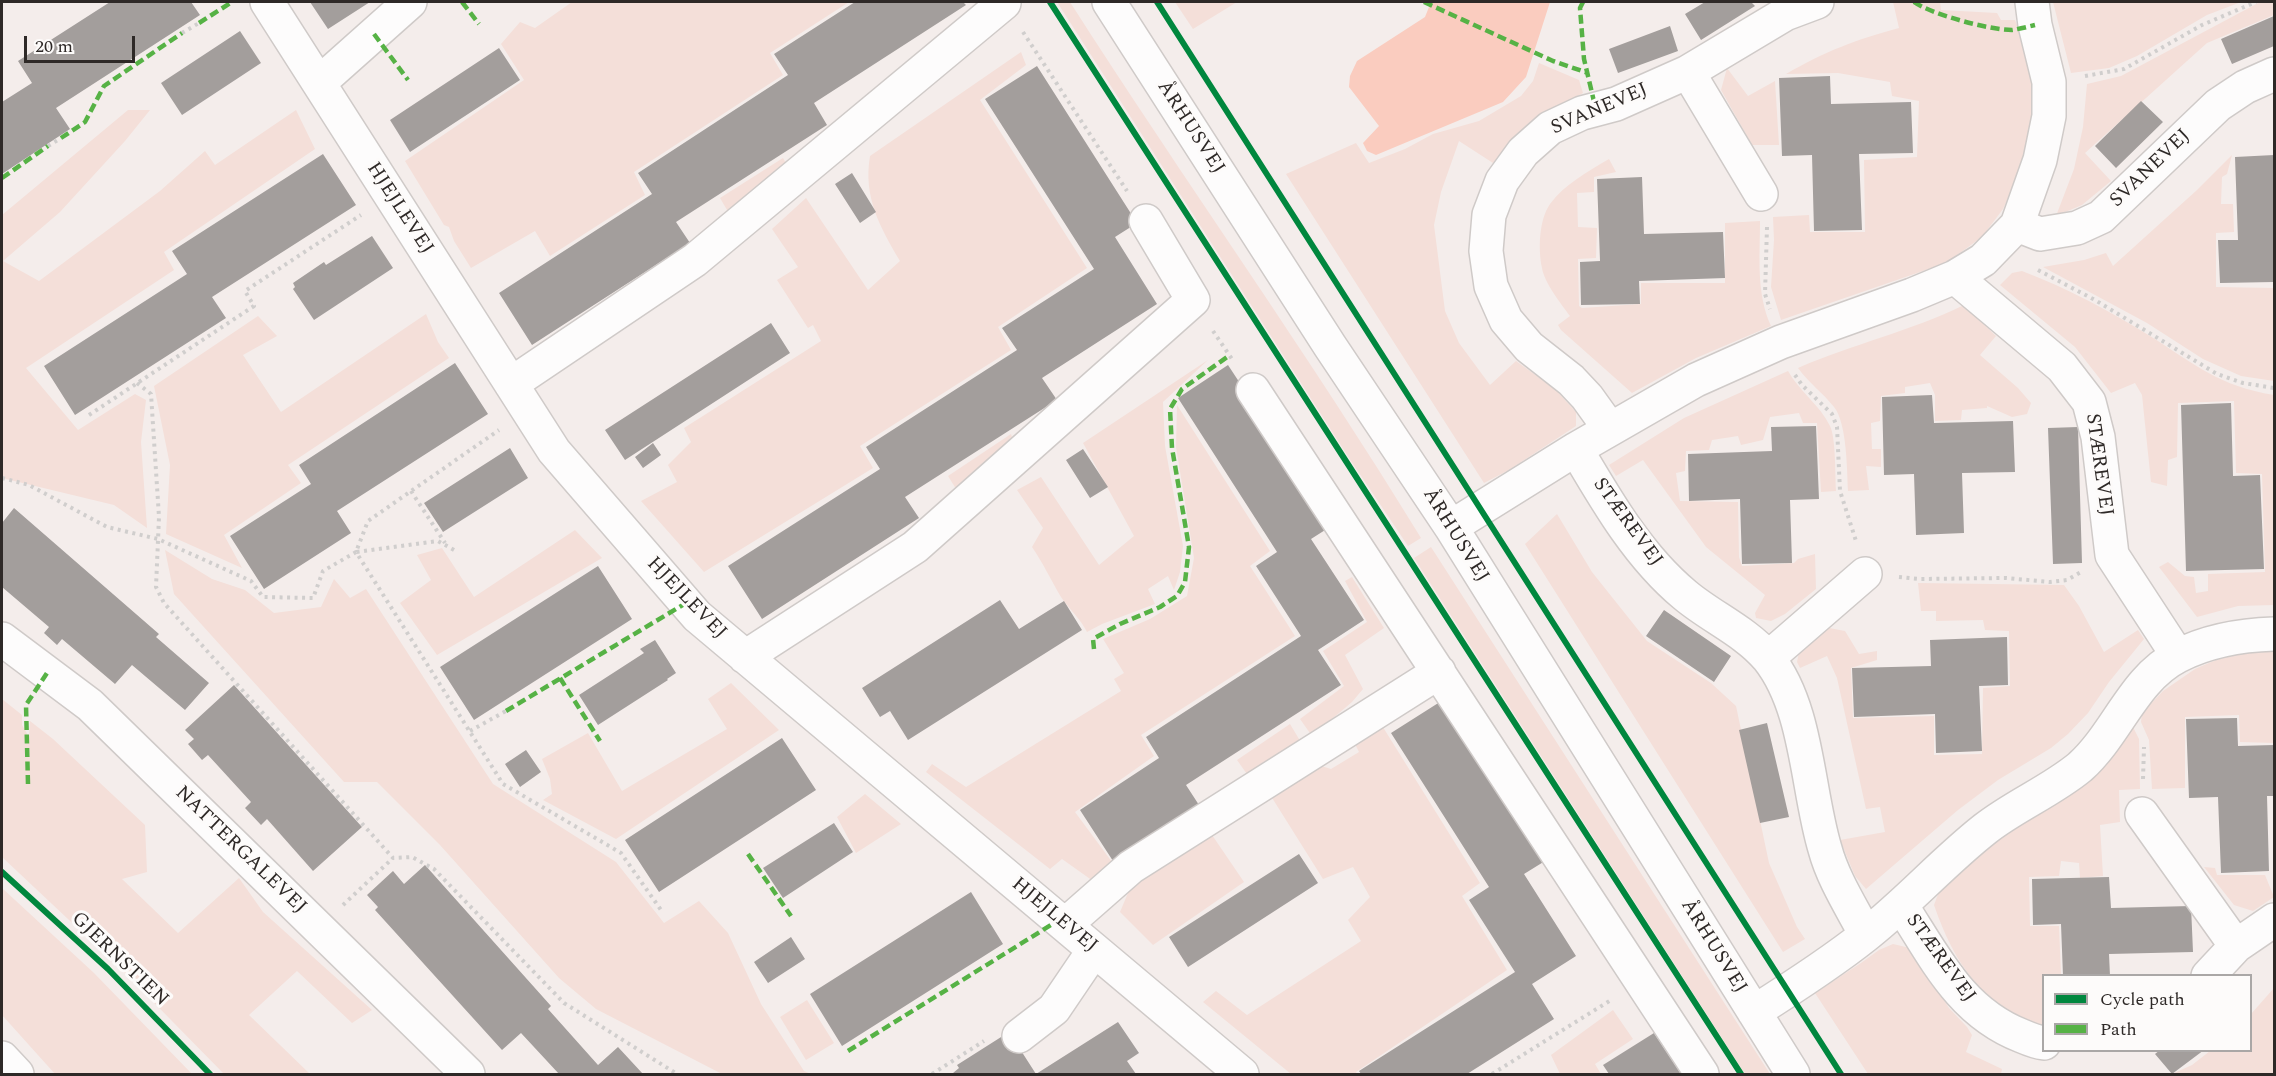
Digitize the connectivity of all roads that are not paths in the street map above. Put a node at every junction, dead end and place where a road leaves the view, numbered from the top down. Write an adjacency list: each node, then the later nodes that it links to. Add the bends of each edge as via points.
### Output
1 (267, 2): 9 (street, HJEJLEVEJ)
2 (410, 2): 9 (street)
3 (1004, 2): 15 (street, via 695,260)
4 (1109, 2): 18 (street, ÅRHUSVEJ)
5 (1816, 2): 7 (street, SVANEVEJ, via 1785,14)
6 (2032, 2): 12 (street, via 2049,82 2049,116 2040,160)
7 (1689, 72): 10 (street); 16 (street, SVANEVEJ, via 1550,128 1522,152 1502,181 1489,215 1486,251 1491,286 1506,320 1529,347 1571,380)
8 (2274, 74): 12 (street, SVANEVEJ, via 2218,105 2101,217 2077,228)
9 (319, 83): 15 (street, HJEJLEVEJ)
10 (1761, 194)
11 (1146, 221): 23 (street, via 1193,300 915,547)
12 (2008, 234): 13 (street, via 1983,260)
13 (1955, 277): 16 (street, via 1781,342 1696,380); 22 (street, STÆREVEJ, via 2062,367 2089,402 2098,437 2112,555)
14 (1253, 390): 25 (street)
15 (520, 397): 23 (street, HJEJLEVEJ, via 554,451 697,616)
16 (1610, 429): 17 (street)
17 (1576, 449): 18 (street); 24 (street, STÆREVEJ, via 1644,554 1684,595 1740,633)
18 (1451, 527): 34 (street, ÅRHUSVEJ)
19 (1865, 574): 24 (street)
20 (2274, 634): 22 (street, STÆREVEJ, via 2221,640)
21 (2, 639): 39 (street, NATTERGALEVEJ, via 90,705)
22 (2178, 656): 27 (street, STÆREVEJ, via 2153,672 2096,751 2078,769 1985,829)
23 (745, 657): 29 (street, HJEJLEVEJ)
24 (1768, 658): 30 (street, STÆREVEJ, via 1787,690 1802,740 1825,850)
25 (1439, 672): 29 (street, via 1131,867); 41 (street)
26 (2142, 814): 31 (street)
27 (1901, 905): 30 (street, STÆREVEJ); 36 (street, STÆREVEJ, via 1971,1006 2003,1029)
28 (2274, 920): 31 (street)
29 (1065, 925): 32 (street, HJEJLEVEJ)
30 (1866, 936): 34 (street, STÆREVEJ)
31 (2236, 945): 33 (street)
32 (1094, 950): 35 (street, via 1054,1009); 40 (street, HJEJLEVEJ)
33 (2209, 974)
34 (1754, 1012): 42 (street, ÅRHUSVEJ)
35 (1019, 1036)
36 (2042, 1043)
37 (2, 1058): 38 (street)
38 (17, 1074)
39 (468, 1074)
40 (1242, 1074)
41 (1702, 1074)
42 (1793, 1074)

